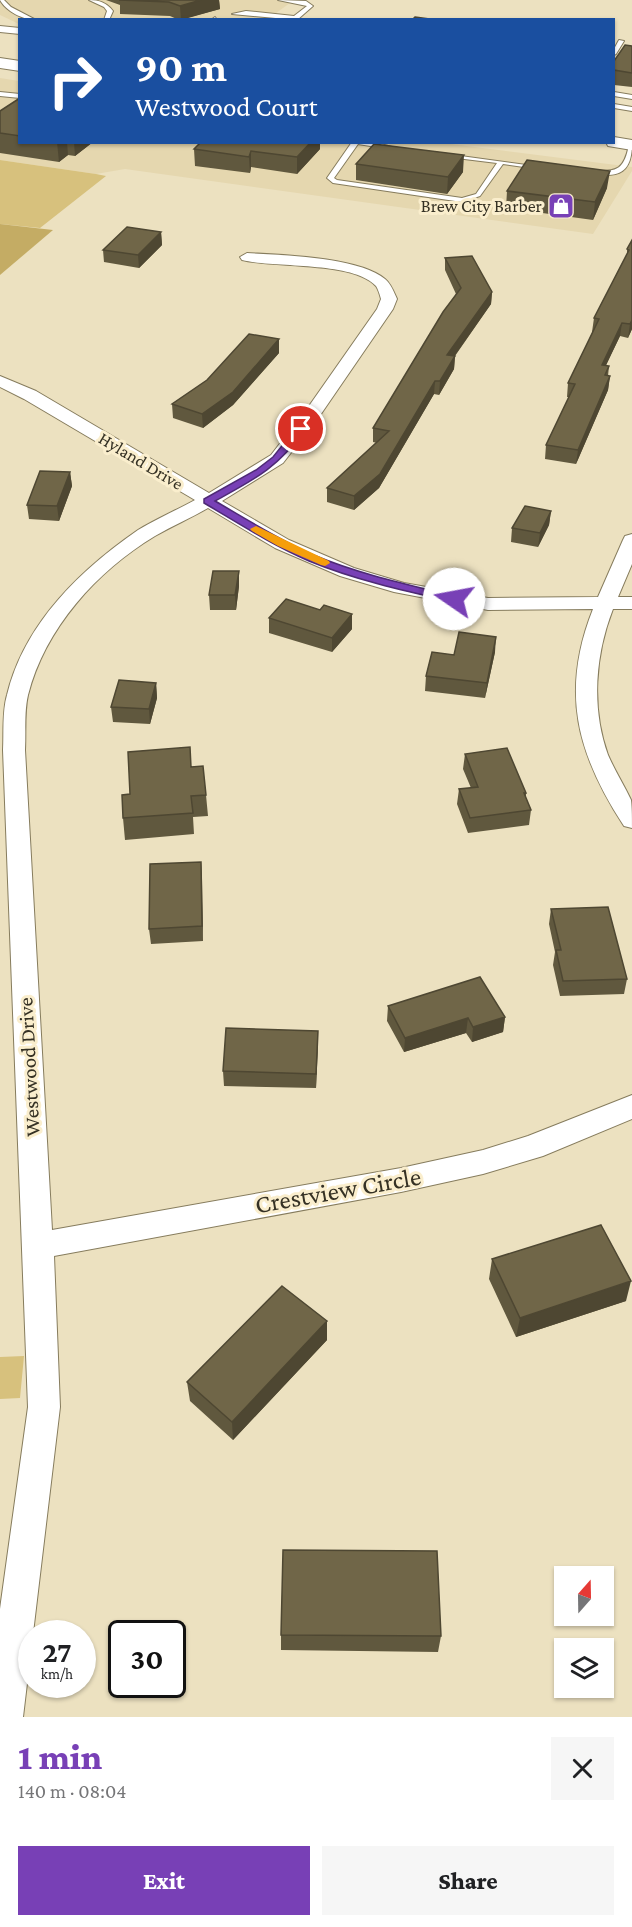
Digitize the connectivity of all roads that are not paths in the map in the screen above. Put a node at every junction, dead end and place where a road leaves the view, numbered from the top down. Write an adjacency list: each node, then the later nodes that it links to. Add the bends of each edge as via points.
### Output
1 (92, 0): 6 (lane, via 106,6 110,11)
2 (281, 0): 8 (lane, via 310,6)
3 (3, 1): 5 (lane)
4 (235, 14): 7 (lane)
5 (30, 18)
6 (107, 18)
7 (285, 18)
8 (294, 18)
9 (0, 29): 10 (street)
10 (18, 31)
11 (621, 41): 12 (lane)
12 (615, 51)
13 (0, 63): 14 (main road)
14 (18, 66)
15 (0, 94): 17 (lane)
16 (615, 94): 18 (lane)
17 (18, 96)
18 (632, 97)
19 (615, 106): 20 (lane)
20 (632, 109)
21 (615, 123): 22 (main road)
22 (632, 125)
23 (615, 142): 26 (main road)
24 (355, 144): 29 (lane, via 330,177 334,182 462,200 478,195)
25 (372, 144): 27 (lane)
26 (632, 144): 31 (lane, via 625,168 602,174)
27 (402, 148)
28 (435, 153): 29 (lane)
29 (501, 162): 30 (lane)
30 (542, 168)
31 (581, 172)
32 (247, 257): 34 (street, Westwood Drive, via 360,272 381,283 389,299 287,448 260,472)
33 (0, 381): 34 (street, Hyland Drive)
34 (208, 501): 36 (street, Hyland Drive, via 313,558 401,588 488,604); 40 (street, Westwood Drive, via 147,533 106,563 69,598 36,647 17,696 14,750)
35 (632, 540): 36 (street)
36 (607, 603): 37 (street, Hyland Drive); 38 (street, via 600,615 589,662 586,718 612,792)
37 (632, 603)
38 (632, 820)
39 (632, 1107): 40 (street, Crestview Circle, via 533,1147 483,1162 66,1242)
40 (38, 1244): 41 (street, Westwood Drive, via 44,1407)
41 (4, 1717)

